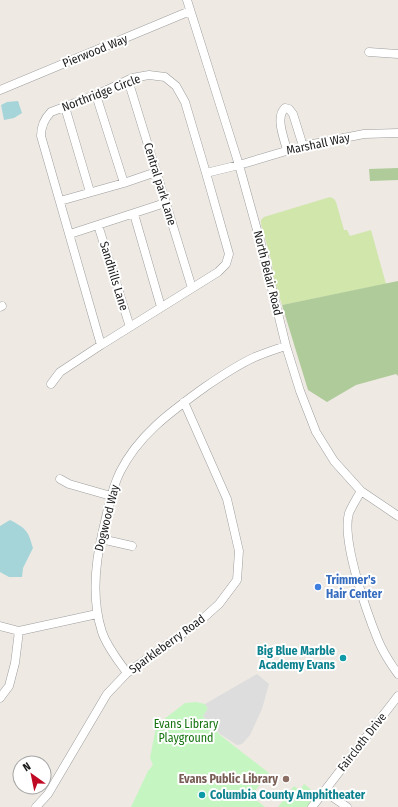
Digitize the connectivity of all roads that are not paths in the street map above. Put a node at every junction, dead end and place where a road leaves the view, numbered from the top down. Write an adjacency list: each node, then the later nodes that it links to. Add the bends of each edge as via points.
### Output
1 (187, 0): 2 (street, North Belair Road)
2 (190, 11): 6 (street, Pierwood Way); 12 (street, North Belair Road)
3 (369, 52): 4 (street)
4 (398, 54)
5 (128, 80): 7 (street, Northridge Circle); 13 (street, Central park Lane); 14 (street, Northridge Circle, via 149,75 165,77 176,86 184,102)
6 (0, 90)
7 (96, 95): 8 (street, Northridge Circle); 15 (street)
8 (65, 107): 16 (street); 17 (street, Northridge Circle, via 51,112 41,128 41,136)
9 (398, 133): 10 (street, Marshall Way, via 364,134)
10 (303, 146): 11 (street, Marshall Way); 11 (street, via 293,114 285,108 281,111 280,117)
11 (287, 150): 12 (street, Marshall Way)
12 (239, 165): 14 (street, Marshall Way); 26 (street, North Belair Road)
13 (156, 172): 15 (street); 18 (street, Central park Lane)
14 (206, 172): 22 (street, Northridge Circle, via 229,254 226,264 218,272)
15 (124, 183): 16 (street)
16 (90, 192): 17 (street)
17 (60, 201): 21 (street, Northridge Circle)
18 (166, 203): 19 (street); 22 (street, Central park Lane)
19 (134, 214): 20 (street); 23 (street)
20 (98, 225): 21 (street); 24 (street, Sandhills Lane)
21 (70, 234): 25 (street, Northridge Circle)
22 (192, 288): 23 (street, Northridge Circle)
23 (161, 307): 24 (street, Northridge Circle)
24 (130, 327): 25 (street, Northridge Circle)
25 (101, 345): 27 (street, Northridge Circle, via 60,372)
26 (286, 346): 28 (street, Dogwood Way, via 254,357 230,370); 30 (street, North Belair Road, via 316,432 334,461)
27 (51, 384)
28 (184, 402): 31 (street, Dogwood Way, via 145,435 120,472); 38 (street, Sparkleberry Road, via 227,499 239,551 237,580 219,604 199,622)
29 (60, 479): 31 (street)
30 (361, 491): 32 (street, North Belair Road); 39 (street, via 349,513 348,530 356,575 378,640)
31 (111, 496): 33 (street, Dogwood Way)
32 (398, 516)
33 (101, 539): 34 (street); 35 (street, Dogwood Way, via 94,591)
34 (132, 546)
35 (97, 614): 37 (street); 38 (street, Dogwood Way, via 102,633)
36 (0, 626): 37 (street)
37 (19, 631): 41 (street, via 9,686)
38 (127, 673): 43 (street, Sparkleberry Road, via 107,694 48,794)
39 (398, 674)
40 (398, 696): 42 (street, Faircloth Drive)
41 (0, 698)
42 (324, 791): 44 (street, Faircloth Drive); 45 (street)
43 (36, 807)
44 (312, 807)
45 (347, 807)

